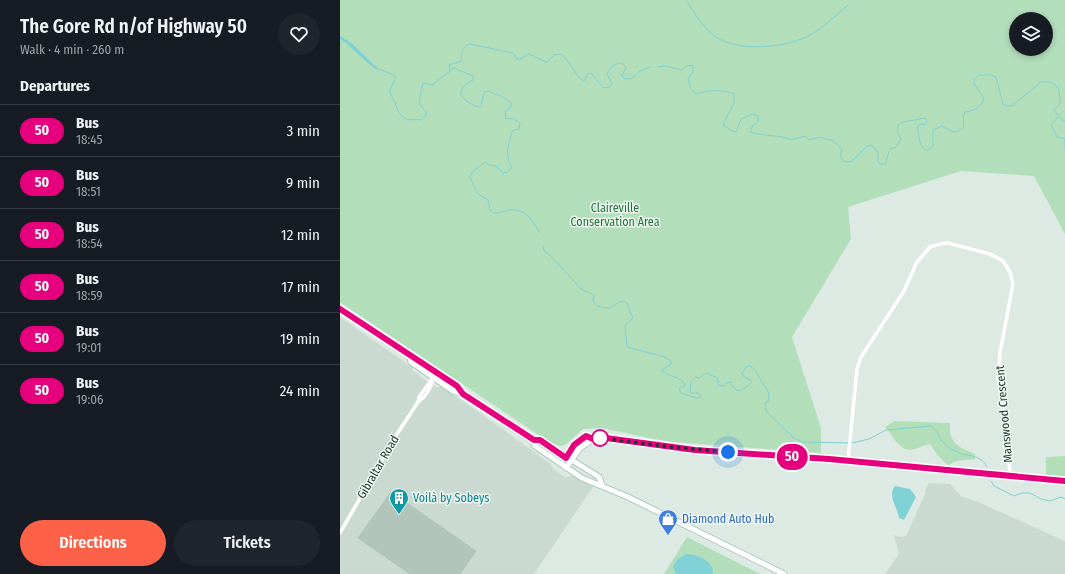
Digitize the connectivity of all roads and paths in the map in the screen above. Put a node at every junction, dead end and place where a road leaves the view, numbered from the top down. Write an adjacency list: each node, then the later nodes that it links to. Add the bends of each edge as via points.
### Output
1 (340, 309): 2 (main road)
2 (409, 355): 3 (main road); 4 (main road, via 411,362)
3 (437, 372): 4 (street, Gibraltar Road); 5 (main road, via 457,386)
4 (434, 378): 5 (main road, via 453,391); 15 (street, Gibraltar Road, via 432,385 397,434)
5 (463, 394): 7 (main road)
6 (593, 439): 8 (main road, via 586,436 580,440); 9 (main road, via 579,449); 10 (main road, via 606,438 695,450)
7 (534, 440): 8 (main road, via 540,440); 11 (main road, via 535,446)
8 (566, 458): 9 (main road)
9 (571, 461): 11 (main road); 14 (main road, via 599,478)
10 (848, 461): 12 (main road); 12 (street, Manswood Crescent, via 857,369 861,358 904,291 916,262 930,247 948,243 990,254 1002,261 1010,272 1012,284 998,377 1007,434)
11 (566, 468): 14 (main road)
12 (1010, 475): 13 (main road)
13 (1065, 481)
14 (602, 485): 16 (main road)
15 (340, 533)
16 (784, 574)

